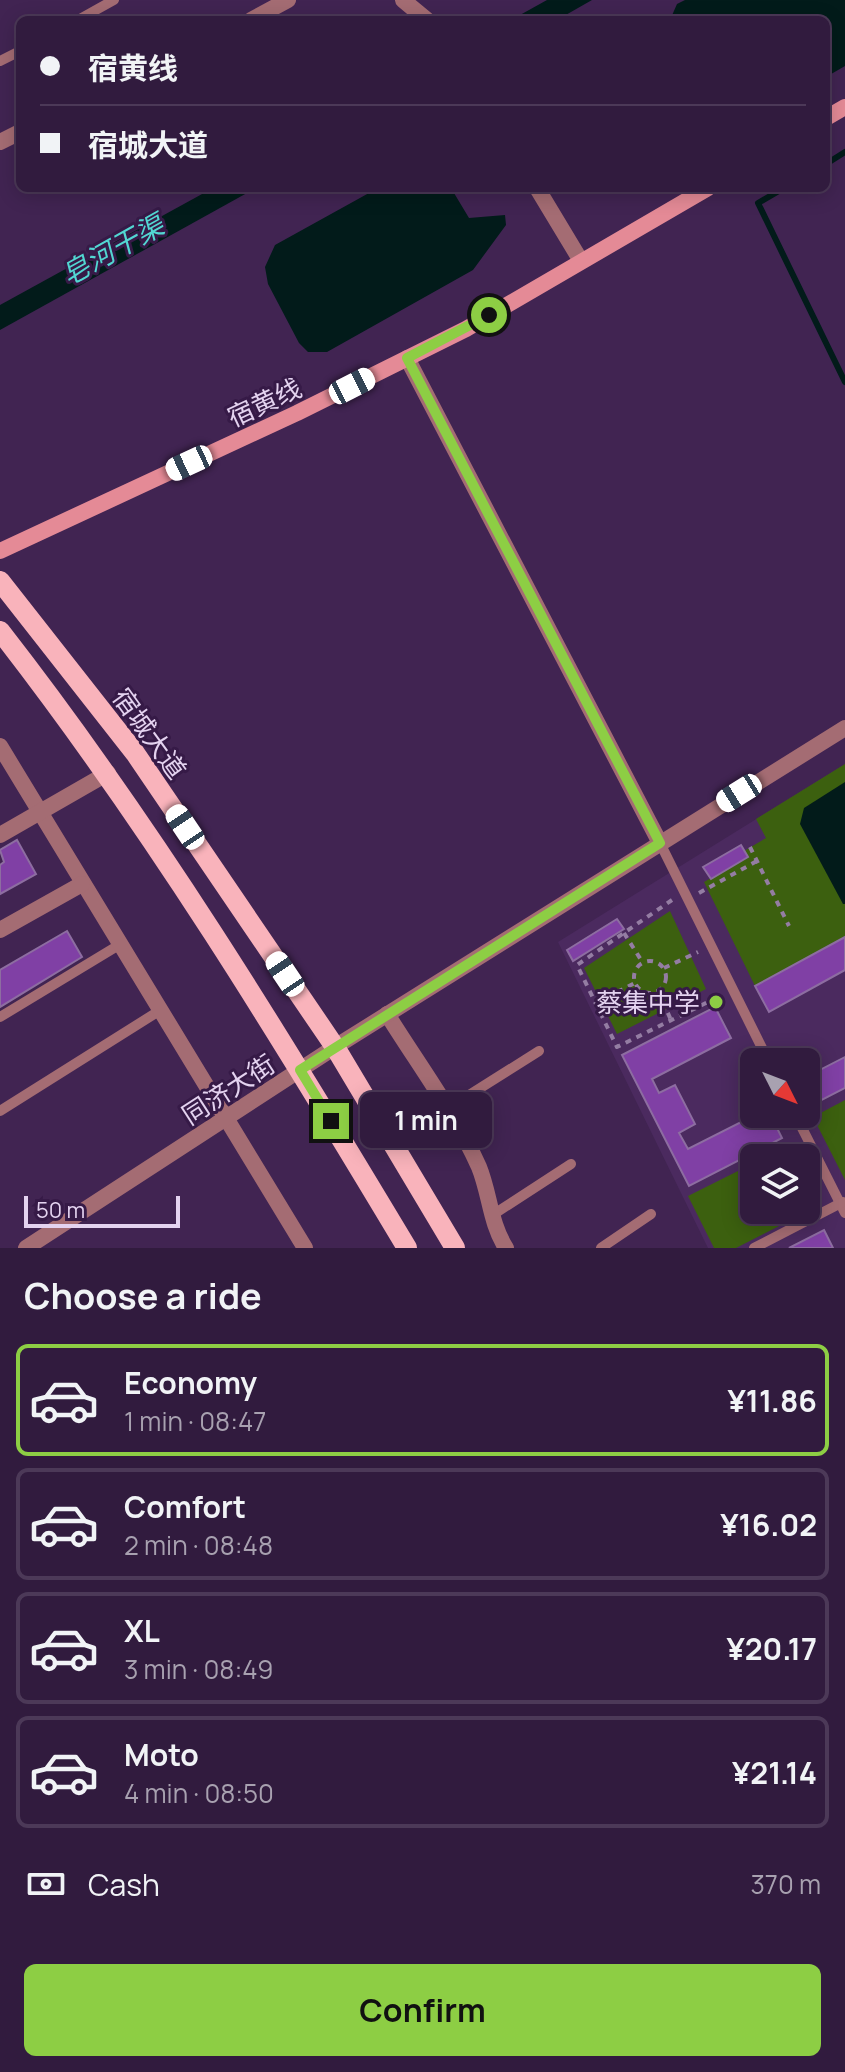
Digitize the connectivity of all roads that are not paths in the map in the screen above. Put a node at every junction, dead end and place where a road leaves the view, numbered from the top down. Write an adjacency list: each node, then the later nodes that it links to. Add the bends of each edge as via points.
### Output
1 (114, 0): 4 (lane)
2 (288, 0): 5 (street)
3 (403, 0): 6 (street)
4 (85, 16)
5 (258, 16)
6 (422, 16)
7 (539, 192): 9 (street)
8 (701, 192): 9 (main road, 宿黄线)
9 (581, 261): 10 (main road, 宿黄线)
10 (407, 358): 11 (main road, 宿黄线); 19 (street)
11 (0, 551)
12 (0, 581): 26 (main road, 宿城大道, via 135,753)
13 (0, 631): 16 (main road)
14 (845, 728): 19 (street, 同济大街)
15 (0, 746): 17 (street)
16 (108, 773): 17 (street); 29 (main road)
17 (39, 813): 18 (street); 20 (street)
18 (0, 835)
19 (660, 843): 24 (street, 同济大街); 27 (lane)
20 (82, 884): 21 (street); 22 (street)
21 (0, 930)
22 (119, 945): 23 (street); 25 (lane)
23 (159, 1011): 31 (lane); 32 (street)
24 (387, 1014): 26 (street, 同济大街); 30 (street)
25 (0, 1017)
26 (335, 1047): 29 (street, 同济大街); 41 (main road, 宿城大道)
27 (762, 1048)
28 (539, 1051): 30 (lane)
29 (300, 1070): 32 (street, 同济大街); 40 (main road)
30 (447, 1109): 37 (street, via 480,1170)
31 (0, 1111)
32 (225, 1120): 38 (street, 同济大街); 39 (street)
33 (802, 1128): 35 (lane)
34 (571, 1164): 37 (lane)
35 (843, 1206): 44 (lane)
36 (651, 1214): 43 (lane)
37 (491, 1216): 42 (street)
38 (26, 1248)
39 (305, 1248)
40 (407, 1248)
41 (455, 1248)
42 (506, 1248)
43 (601, 1248)
44 (754, 1248)

